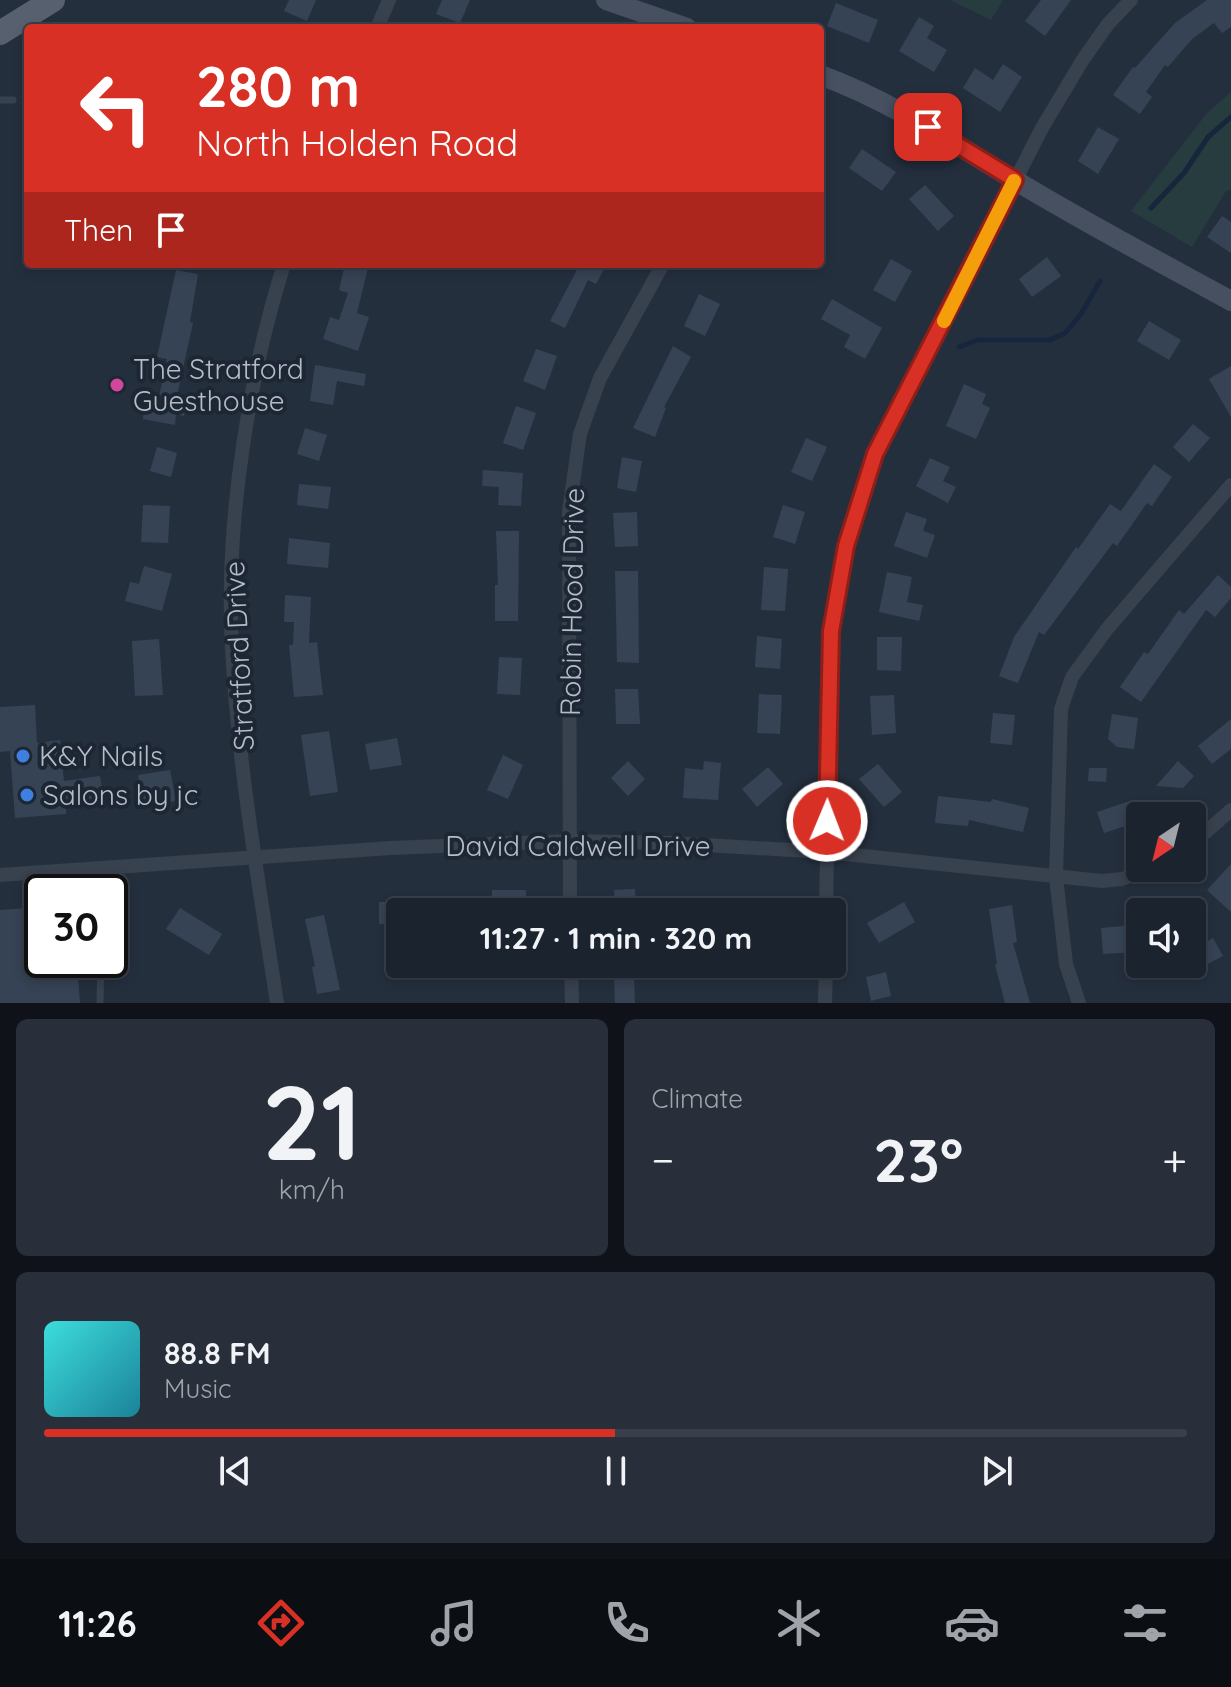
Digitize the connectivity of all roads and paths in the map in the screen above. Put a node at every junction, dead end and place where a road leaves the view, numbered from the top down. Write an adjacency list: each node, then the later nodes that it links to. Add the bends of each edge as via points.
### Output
1 (53, 0): 7 (main road)
2 (389, 0): 5 (street)
3 (606, 0): 6 (main road)
4 (1131, 0): 11 (street, via 1082,61)
5 (379, 24)
6 (675, 24)
7 (0, 33)
8 (824, 76): 11 (main road, via 902,112)
9 (0, 100): 10 (lane)
10 (13, 100)
11 (1015, 180): 14 (main road); 19 (street, via 875,454 846,546 831,631)
12 (283, 268): 20 (street, Stratford Drive, via 258,361 234,529 235,690)
13 (661, 268): 18 (street, Robin Hood Drive, via 600,378 580,434 569,511)
14 (1231, 301)
15 (1231, 485): 24 (street, via 1072,677 1061,709)
16 (1231, 810): 17 (street)
17 (1206, 832)
18 (569, 841): 19 (street, David Caldwell Drive); 20 (street, David Caldwell Drive); 26 (street, Robin Hood Drive)
19 (826, 852): 24 (street, David Caldwell Drive); 27 (street)
20 (255, 859): 21 (street, David Caldwell Drive); 32 (street, Stratford Drive)
21 (86, 871): 22 (lane); 23 (street, David Caldwell Drive)
22 (87, 874)
23 (0, 875)
24 (1056, 877): 25 (street, David Caldwell Drive); 35 (street, via 1066,964)
25 (1126, 878)
26 (570, 898)
27 (826, 898)
28 (101, 978): 31 (lane)
29 (571, 978): 33 (street)
30 (826, 978): 34 (street)
31 (100, 1003)
32 (277, 1003)
33 (572, 1003)
34 (825, 1003)
35 (1079, 1003)

